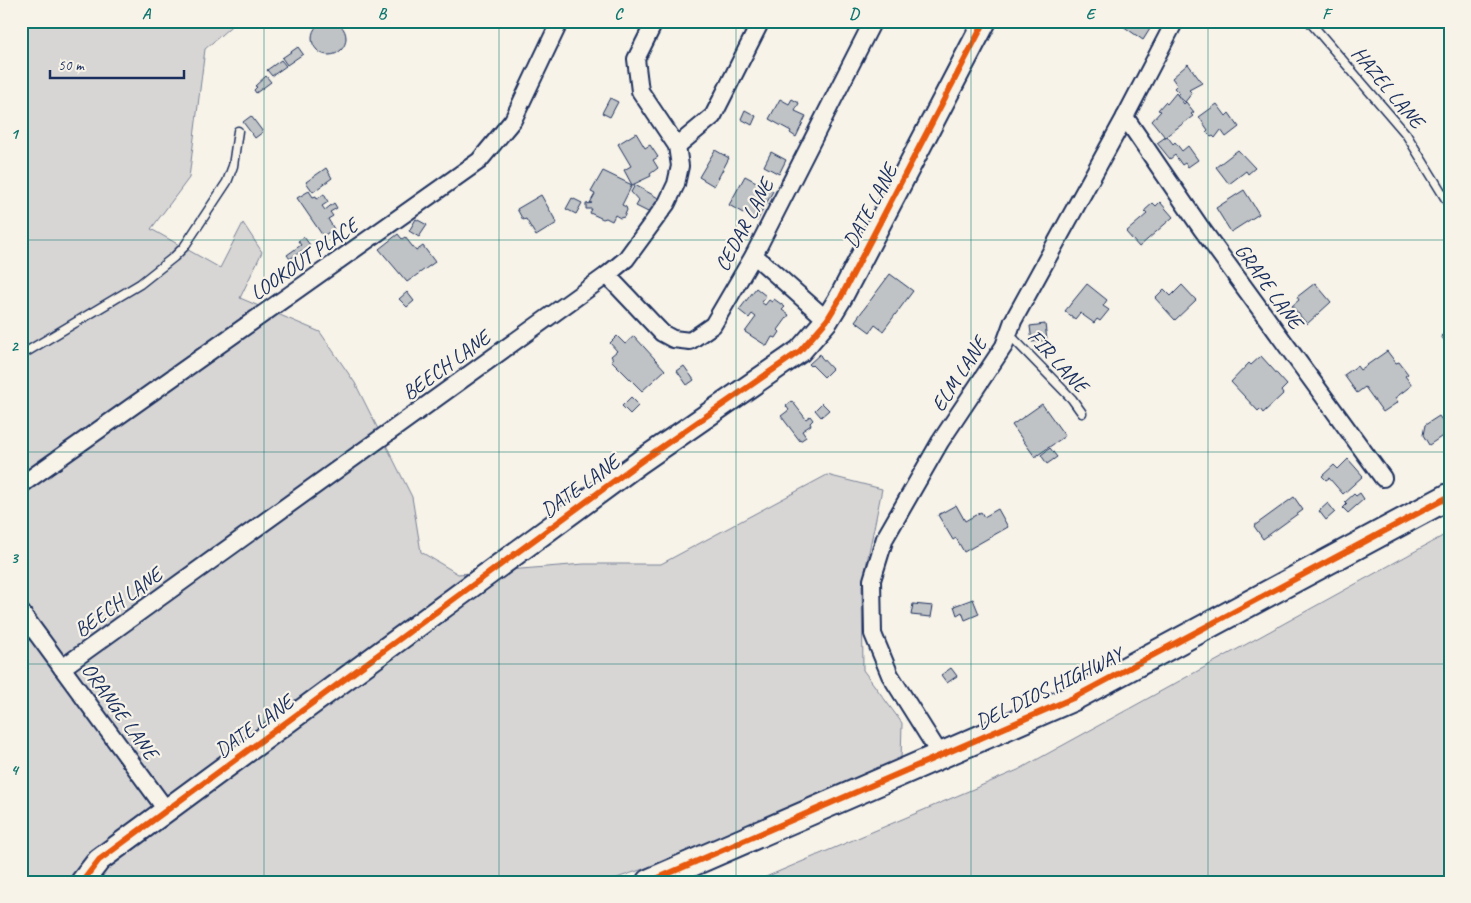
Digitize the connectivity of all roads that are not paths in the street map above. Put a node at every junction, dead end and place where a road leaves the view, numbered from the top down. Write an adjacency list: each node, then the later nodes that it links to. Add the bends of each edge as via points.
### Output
1 (560, 21): 21 (street, LOOKOUT PLACE, via 513,120 479,161)
2 (656, 21): 12 (street, via 636,59 640,91)
3 (761, 21): 12 (street, via 713,116)
4 (873, 21): 14 (street, CEDAR LANE)
5 (985, 21): 16 (street, DATE LANE)
6 (1175, 21): 10 (street, ELM LANE)
7 (1309, 21): 13 (lane, HAZEL LANE, via 1406,134)
8 (1446, 21): 9 (lane)
9 (1450, 28)
10 (1125, 117): 17 (street, ELM LANE); 20 (street, GRAPE LANE, via 1201,228)
11 (238, 131): 18 (lane, via 228,182 184,247 140,284)
12 (677, 146): 15 (street, BEECH LANE, via 680,166 667,203 626,259)
13 (1450, 206)
14 (754, 255): 15 (street, CEDAR LANE, via 713,325 690,341 673,339 662,333); 16 (street)
15 (607, 275): 24 (street, BEECH LANE)
16 (827, 320): 26 (street, DATE LANE, via 800,351 640,462)
17 (1008, 333): 19 (lane, FIR LANE); 25 (street, ELM LANE, via 1004,346 940,442 885,538 872,580 873,634 890,675)
18 (21, 355)
19 (1082, 413)
20 (1383, 478)
21 (21, 485)
22 (1450, 496): 25 (main road, DEL DIOS HIGHWAY, via 1073,698)
23 (21, 612): 24 (street, ORANGE LANE)
24 (62, 668): 26 (street, ORANGE LANE)
25 (941, 756): 28 (main road, DEL DIOS HIGHWAY)
26 (167, 811): 27 (street, DATE LANE, via 98,860)
27 (82, 882)
28 (649, 882)

